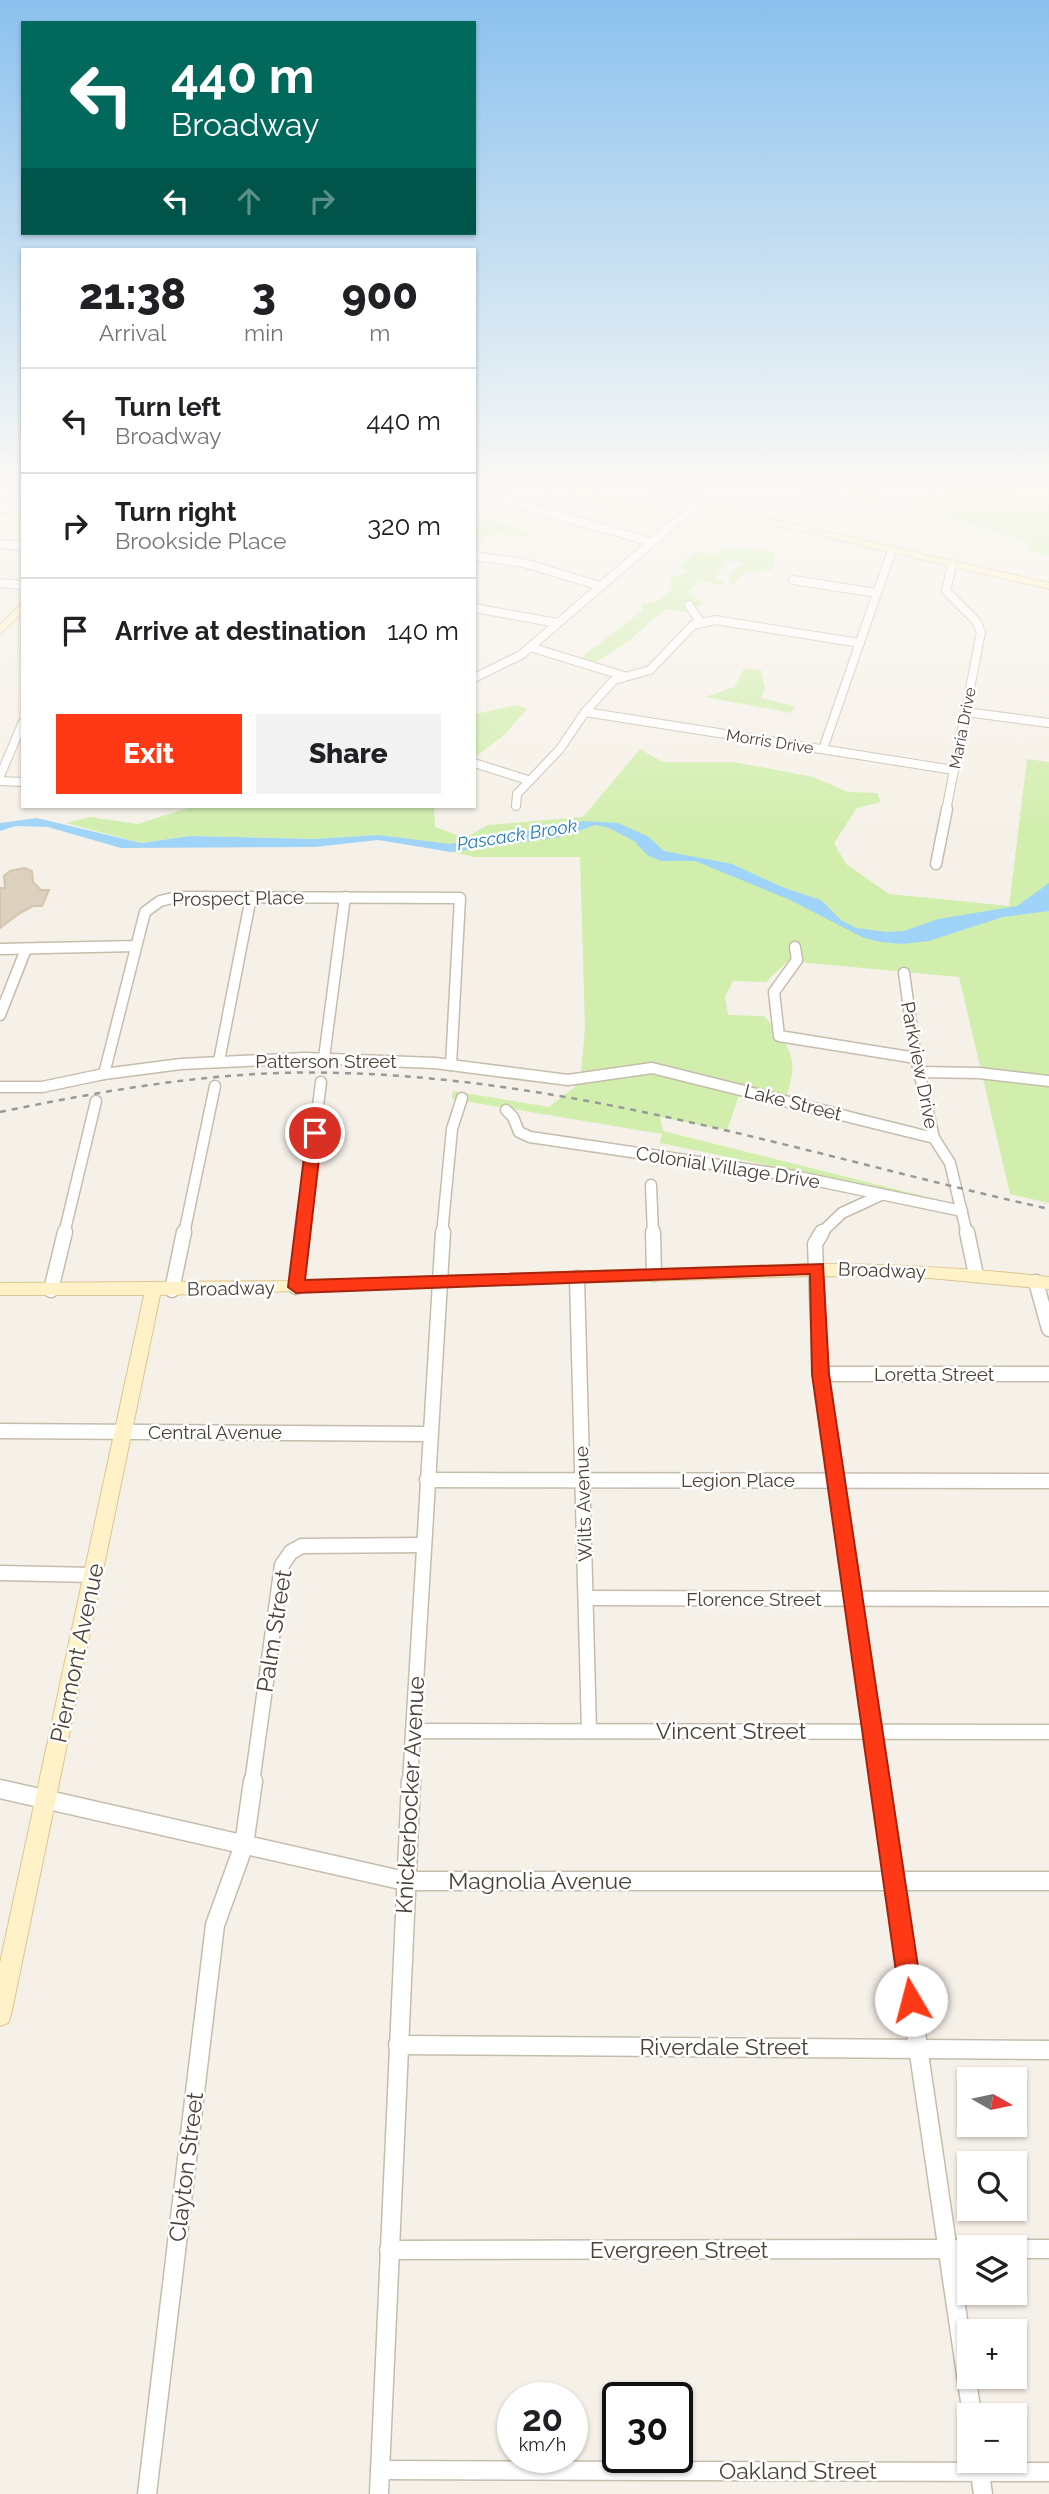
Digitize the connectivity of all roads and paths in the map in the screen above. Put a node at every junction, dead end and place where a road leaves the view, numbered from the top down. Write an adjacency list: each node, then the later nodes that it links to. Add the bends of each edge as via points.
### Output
1 (584, 600): 8 (street)
2 (874, 600): 10 (street)
3 (954, 600): 15 (street, Maria Drive, via 981,630)
4 (689, 605): 7 (street)
5 (21, 607): 9 (street)
6 (476, 608): 8 (street)
7 (700, 622): 10 (street, via 715,620); 12 (street, via 655,667)
8 (558, 623): 11 (street)
9 (0, 631)
10 (860, 643): 18 (street)
11 (530, 647): 12 (street); 13 (street)
12 (624, 676): 14 (street, via 614,680)
13 (476, 677)
14 (585, 712): 18 (street, Morris Drive); 22 (street, via 560,749)
15 (966, 712): 16 (street); 20 (street, Maria Drive)
16 (1049, 723)
17 (21, 727): 21 (street)
18 (823, 749): 20 (street, Morris Drive)
19 (476, 764): 22 (street)
20 (954, 770): 25 (street, Maria Drive)
21 (0, 778): 23 (street)
22 (528, 780): 24 (street, via 517,794)
23 (21, 782)
24 (516, 806)
25 (936, 864)
26 (251, 897): 27 (street, Prospect Place); 28 (street, Prospect Place, via 160,901 145,912); 36 (street)
27 (345, 897): 34 (street); 37 (street, Prospect Place, via 460,898)
28 (136, 946): 31 (street); 40 (street, Prospect Place)
29 (795, 947): 35 (street, via 798,963 778,981 774,993 779,1036)
30 (0, 948): 31 (street)
31 (26, 949): 33 (street)
32 (904, 973): 35 (street, Parkview Drive)
33 (0, 1015)
34 (324, 1058): 36 (street, Patterson Street); 37 (street, Patterson Street)
35 (916, 1058): 39 (street, Parkview Drive)
36 (219, 1061): 40 (street, Patterson Street)
37 (451, 1065): 38 (street, Patterson Street, via 568,1080)
38 (652, 1068): 48 (street, Lake Street)
39 (919, 1072): 42 (street, via 979,1073); 48 (street, Parkview Drive)
40 (104, 1074): 44 (street, Patterson Street, via 43,1087)
41 (321, 1082): 58 (street)
42 (1049, 1082)
43 (215, 1086): 61 (street, Piermont Avenue)
44 (0, 1087)
45 (462, 1098): 56 (street, Knickerbocker Avenue, via 452,1129)
46 (96, 1101): 60 (street)
47 (506, 1110): 50 (street, Colonial Village Drive, via 519,1132 530,1137 794,1176)
48 (934, 1138): 51 (street, Parkview Drive, via 950,1163)
49 (651, 1185): 53 (street)
50 (881, 1195): 51 (street, Colonial Village Drive); 52 (street, via 822,1226 815,1244)
51 (962, 1211): 54 (street, Parkview Drive)
52 (818, 1268): 53 (street, Broadway); 54 (street, Broadway); 63 (street)
53 (654, 1274): 55 (street, Broadway)
54 (976, 1275): 57 (street, Broadway)
55 (577, 1278): 56 (street, Broadway); 69 (street, Wilts Avenue)
56 (439, 1283): 58 (street, Broadway); 67 (street, Knickerbocker Avenue)
57 (1042, 1283): 62 (street)
58 (296, 1287): 61 (street, Broadway)
59 (0, 1289): 60 (street, Broadway)
60 (51, 1290): 61 (street, Broadway)
61 (163, 1290): 66 (street, Piermont Avenue)
62 (1049, 1329)
63 (820, 1374): 64 (street, Loretta Street); 70 (street)
64 (1049, 1374)
65 (0, 1431): 66 (street, Central Avenue)
66 (122, 1432): 67 (street, Central Avenue); 74 (street, Piermont Avenue)
67 (430, 1434): 68 (street, Knickerbocker Avenue)
68 (427, 1480): 69 (street, Legion Place); 72 (street, Knickerbocker Avenue)
69 (582, 1480): 70 (street, Legion Place); 75 (street, Wilts Avenue)
70 (836, 1480): 71 (street, Legion Place); 76 (street)
71 (1049, 1481)
72 (424, 1545): 78 (street, Knickerbocker Avenue); 84 (street, Palm Street, via 302,1546 285,1558)
73 (0, 1573): 74 (street)
74 (94, 1575): 83 (street, Piermont Avenue)
75 (586, 1598): 76 (street, Florence Street); 79 (street, Wilts Avenue)
76 (853, 1599): 77 (street, Florence Street); 80 (street)
77 (1049, 1599)
78 (413, 1731): 79 (street, Vincent Street); 86 (street, Knickerbocker Avenue)
79 (589, 1731): 80 (street, Vincent Street)
80 (872, 1732): 81 (street, Vincent Street); 85 (street)
81 (1049, 1732)
82 (0, 1789): 83 (street, Magnolia Avenue)
83 (46, 1800): 84 (street, Magnolia Avenue); 88 (street, Piermont Avenue)
84 (244, 1845): 86 (street, Magnolia Avenue); 103 (street, Clayton Street, via 215,1925)
85 (894, 1879): 86 (street, Magnolia Avenue); 87 (street, Magnolia Avenue); 90 (street)
86 (405, 1881): 89 (street, Knickerbocker Avenue)
87 (1049, 1881)
88 (0, 2014)
89 (398, 2045): 90 (street, Riverdale Street); 96 (street, Knickerbocker Avenue)
90 (918, 2049): 91 (street, Riverdale Street); 92 (street)
91 (1049, 2050)
92 (947, 2249): 93 (street, Evergreen Street); 96 (street, Evergreen Street); 97 (street)
93 (957, 2249)
94 (1027, 2249): 95 (street)
95 (1049, 2249)
96 (389, 2250): 99 (street, Knickerbocker Avenue)
97 (970, 2403)
98 (957, 2466): 99 (street, Oakland Street)
99 (380, 2470): 104 (street, Knickerbocker Avenue)
100 (1027, 2470): 101 (street, Oakland Street)
101 (1049, 2472)
102 (980, 2473): 105 (street)
103 (146, 2494)
104 (379, 2494)
105 (983, 2494)

